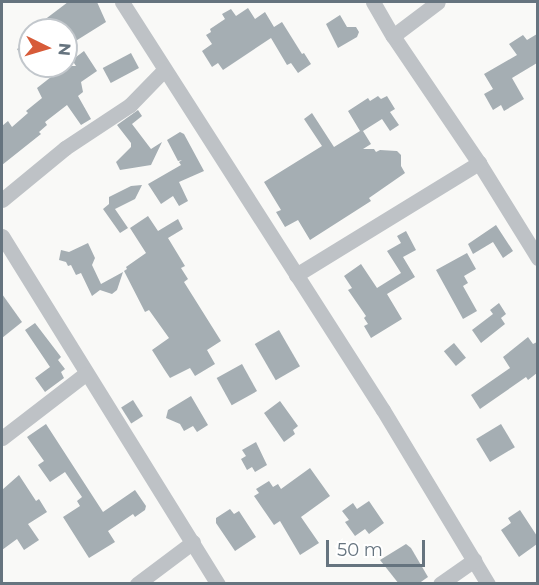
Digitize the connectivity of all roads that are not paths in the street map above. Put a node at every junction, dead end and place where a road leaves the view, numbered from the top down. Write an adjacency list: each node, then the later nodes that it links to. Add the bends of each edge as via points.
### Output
1 (122, 2): 5 (street)
2 (373, 2): 4 (street)
3 (438, 2): 4 (street)
4 (393, 36): 6 (street)
5 (164, 70): 7 (street, via 130,105 65,148); 10 (street)
6 (479, 163): 9 (street); 10 (street)
7 (2, 200)
8 (2, 236): 11 (street)
9 (537, 258)
10 (296, 275): 14 (street)
11 (85, 374): 12 (street); 13 (street)
12 (2, 438)
13 (193, 542): 15 (street); 16 (street)
14 (474, 560): 17 (street); 18 (street)
15 (137, 584)
16 (218, 584)
17 (440, 584)
18 (489, 584)

